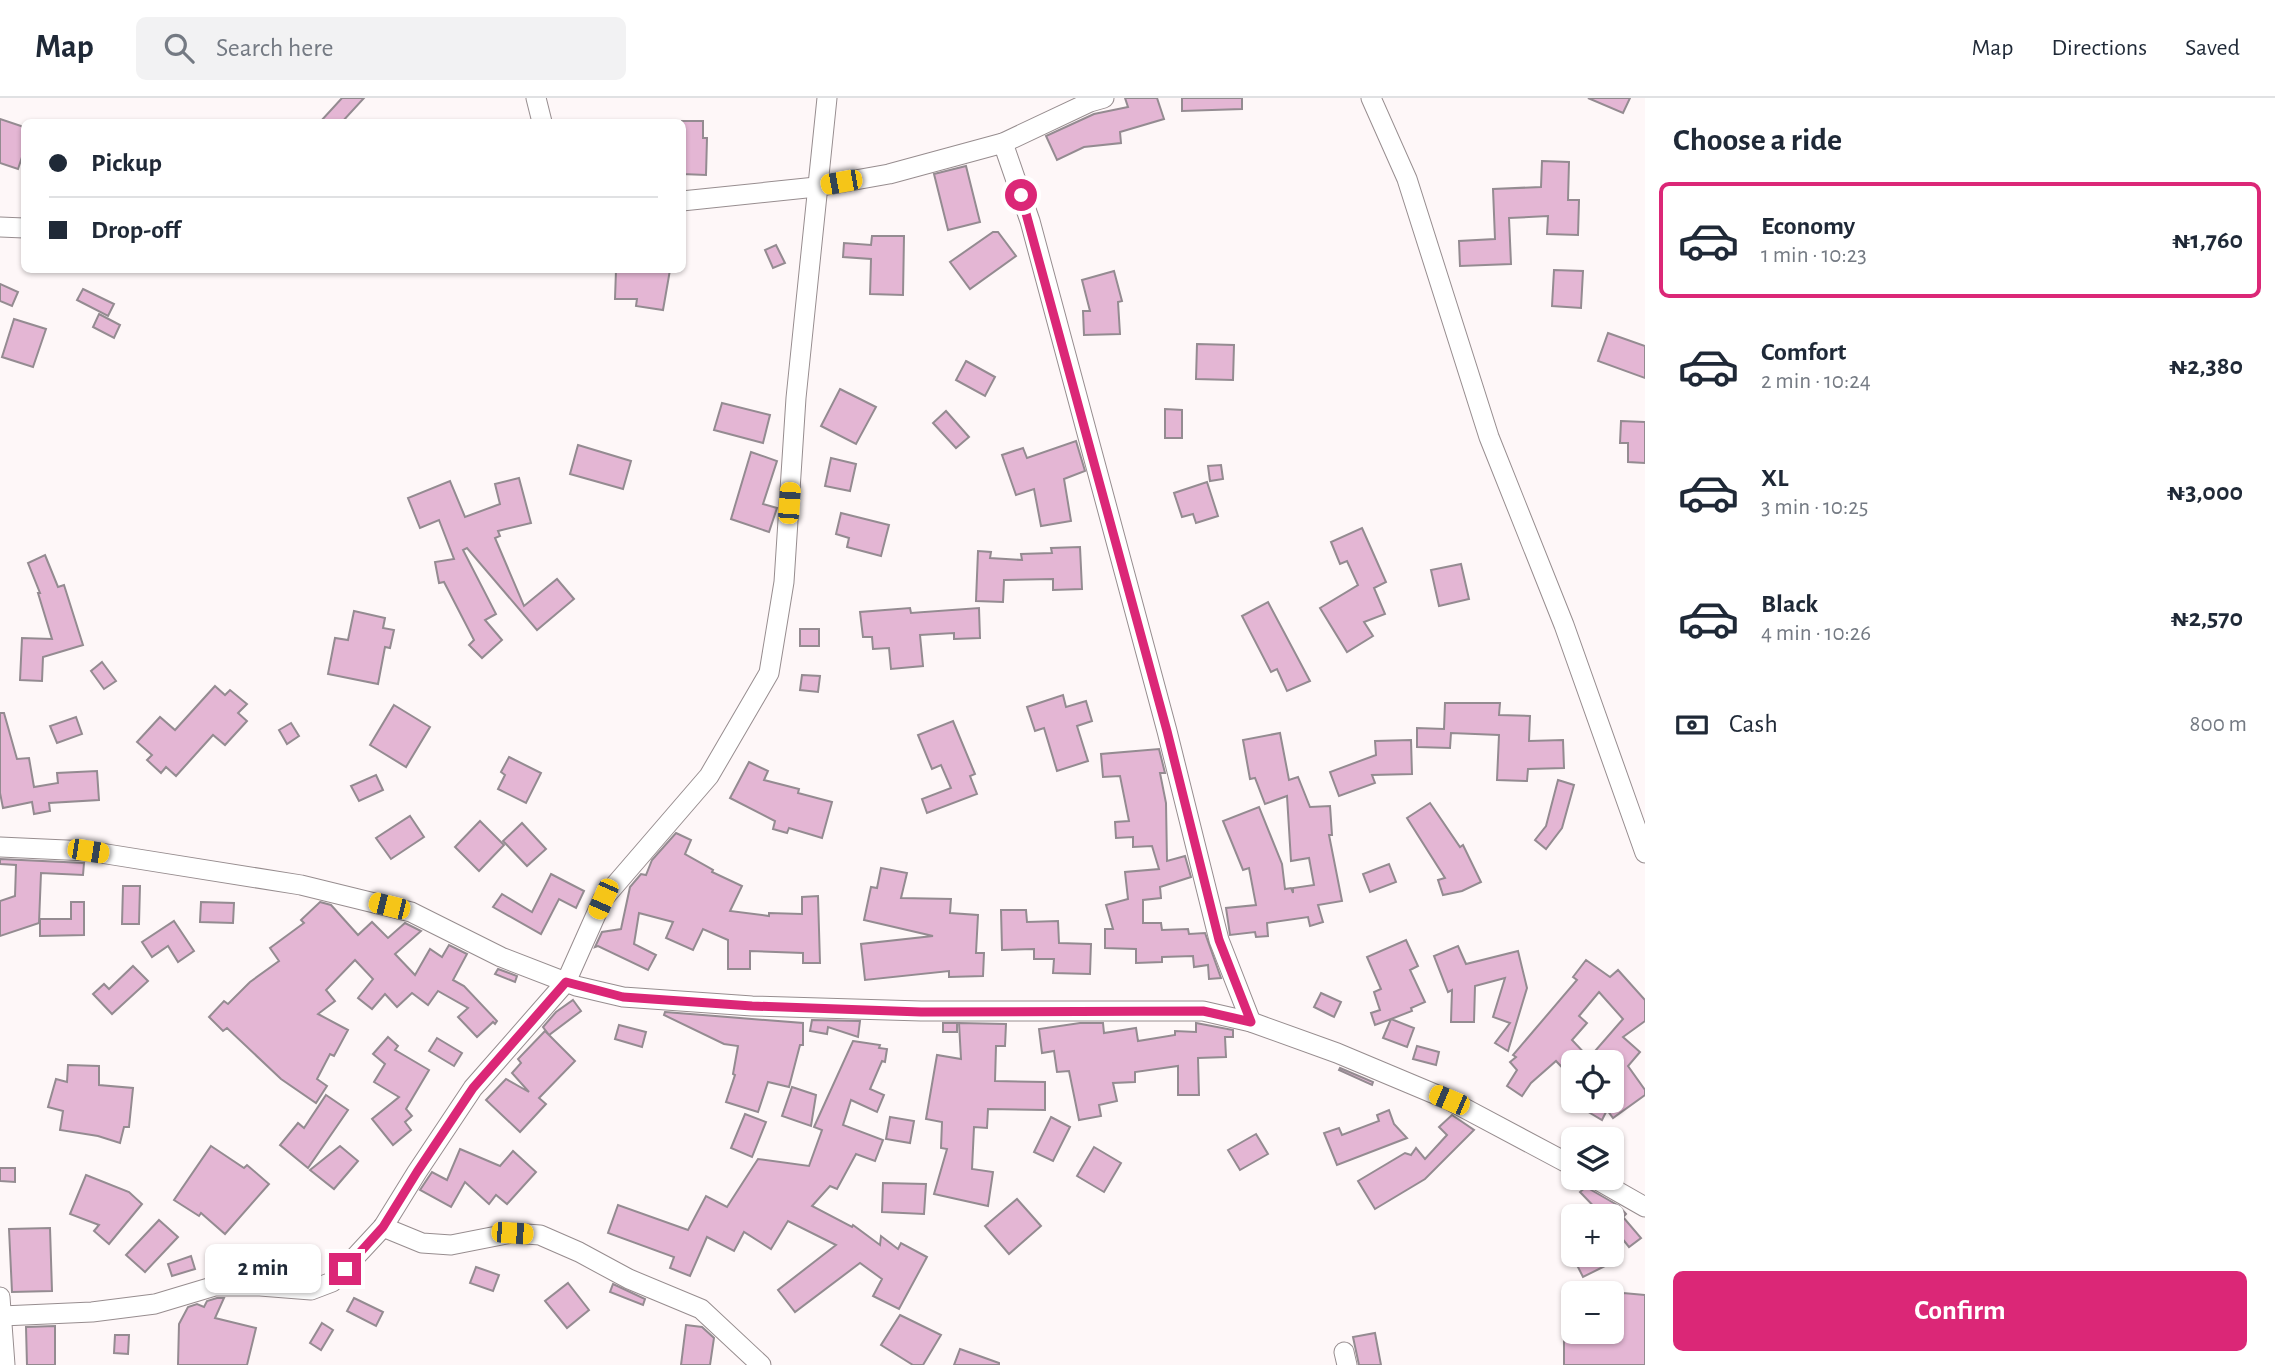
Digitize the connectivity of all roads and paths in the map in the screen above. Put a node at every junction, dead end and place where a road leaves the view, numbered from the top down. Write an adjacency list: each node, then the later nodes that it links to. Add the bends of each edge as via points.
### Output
1 (536, 98): 5 (street)
2 (827, 98): 7 (street)
3 (1104, 98): 6 (street)
4 (1371, 98): 12 (street, via 1407,179 1489,437 1564,625)
5 (541, 119)
6 (1003, 142): 7 (street, via 889,174); 14 (street, via 1030,221 1219,940)
7 (816, 187): 8 (street); 13 (street, via 784,582 769,673 709,776 603,899)
8 (686, 201)
9 (0, 228): 10 (street)
10 (21, 228)
11 (0, 847): 13 (street, via 88,851 301,885 411,912 501,957)
12 (1645, 853)
13 (566, 982): 14 (street, via 623,997 752,1006 921,1012 1203,1011); 18 (street, via 473,1088)
14 (1251, 1022): 15 (street, via 1449,1100)
15 (1561, 1160)
16 (1615, 1190): 17 (street)
17 (1645, 1207)
18 (383, 1227): 19 (street, via 332,1282 311,1290 215,1286 155,1304 92,1312); 21 (street, via 422,1243 451,1245 512,1233 540,1235 701,1309)
19 (1, 1307): 20 (street)
20 (5, 1365)
21 (761, 1365)

